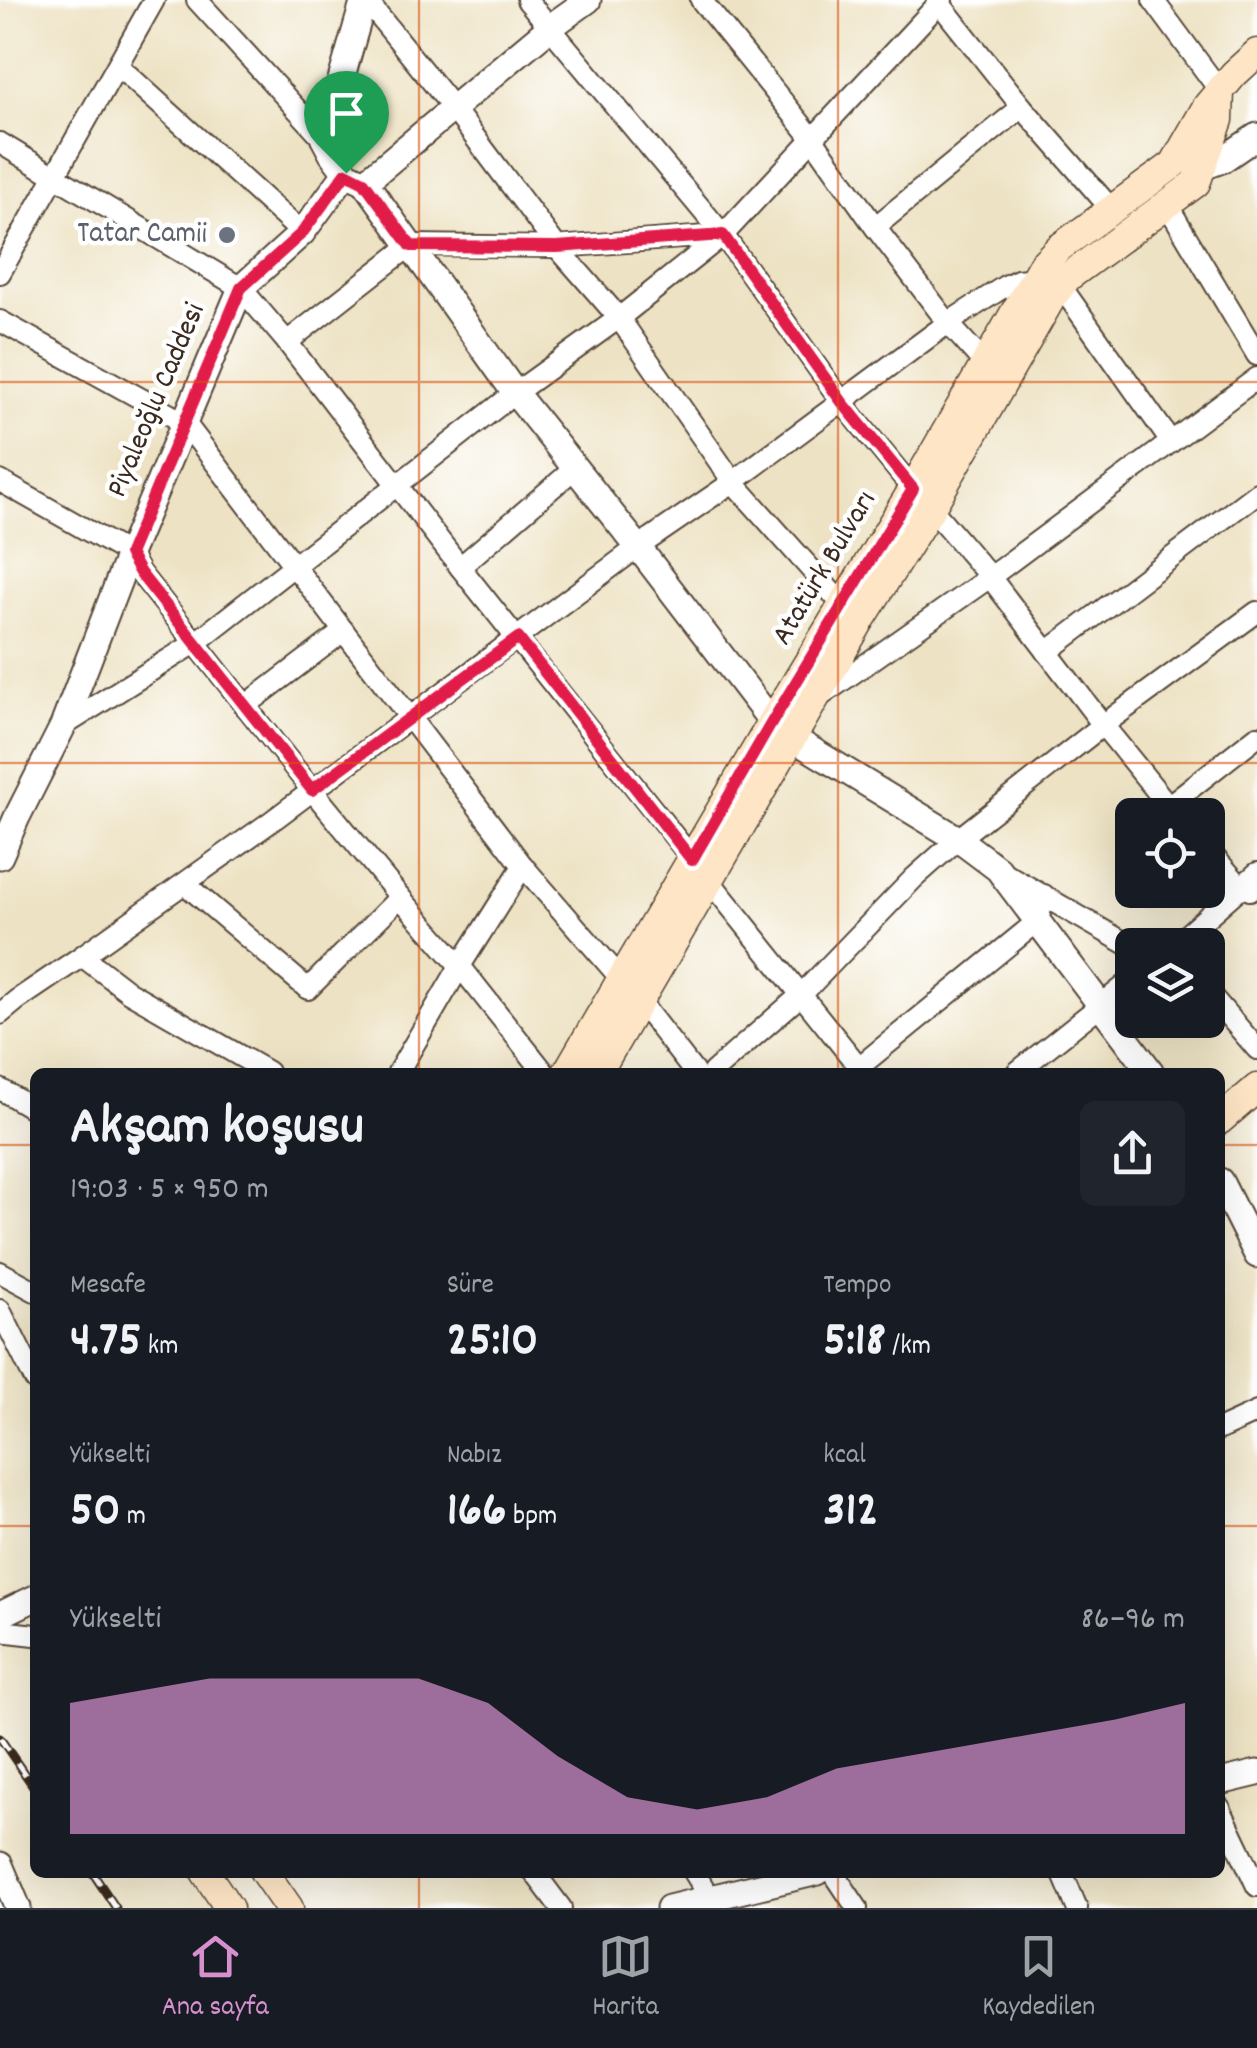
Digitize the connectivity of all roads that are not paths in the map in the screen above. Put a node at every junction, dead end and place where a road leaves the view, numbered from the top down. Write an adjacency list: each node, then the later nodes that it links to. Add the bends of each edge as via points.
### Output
1 (154, 0): 11 (street)
2 (197, 0): 16 (street)
3 (365, 0): 13 (street); 16 (street)
4 (526, 0): 9 (street)
5 (588, 0): 9 (street, Piyaleoğlu Caddesi)
6 (700, 0): 17 (street)
7 (1153, 0): 12 (street)
8 (939, 1): 14 (street); 17 (street)
9 (549, 28): 13 (street, Piyaleoğlu Caddesi); 26 (street)
10 (1257, 53): 12 (main road)
11 (118, 66): 20 (street); 25 (street)
12 (1220, 92): 19 (main road, Atatürk Bulvarı, via 1219,120)
13 (453, 108): 21 (street, Piyaleoğlu Caddesi); 28 (street)
14 (1022, 108): 23 (street); 24 (street)
15 (1257, 138): 19 (street, via 1222,160)
16 (324, 139): 21 (street)
17 (813, 140): 24 (street); 26 (street)
18 (0, 143): 20 (street)
19 (1190, 163): 22 (main road, Atatürk Bulvarı, via 1196,183); 23 (main road, Atatürk Bulvarı)
20 (55, 174): 29 (street); 31 (street)
21 (355, 178): 25 (street, Piyaleoğlu Caddesi); 27 (street)
22 (1168, 206): 30 (main road, Atatürk Bulvarı, via 1068,277); 36 (street)
23 (1112, 210): 30 (main road, Atatürk Bulvarı, via 1049,256)
24 (874, 227): 34 (street)
25 (302, 233): 31 (street, Piyaleoğlu Caddesi)
26 (723, 235): 28 (street); 32 (street); 40 (street)
27 (411, 246): 28 (street); 35 (street); 39 (street)
28 (557, 247): 32 (street)
29 (0, 274)
30 (1048, 282): 34 (street, via 1018,280); 37 (main road, Atatürk Bulvarı); 42 (street)
31 (241, 288): 35 (street); 41 (street, Piyaleoğlu Caddesi)
32 (619, 318): 39 (street); 45 (street)
33 (0, 321): 41 (street)
34 (948, 322): 37 (street); 40 (street)
35 (287, 342): 46 (street)
36 (1257, 355)
37 (996, 371): 48 (main road, Atatürk Bulvarı)
38 (1257, 378): 42 (street)
39 (515, 393): 43 (street); 46 (street)
40 (842, 402): 45 (street); 48 (street)
41 (185, 423): 50 (street, Piyaleoğlu Caddesi); 51 (street)
42 (1171, 442): 53 (street)
43 (575, 468): 49 (street); 52 (street)
44 (0, 481): 50 (street)
45 (733, 482): 49 (street); 54 (street)
46 (397, 487): 51 (street); 52 (street)
47 (1257, 493): 59 (street)
48 (922, 498): 53 (street); 54 (main road, Atatürk Bulvarı)
49 (638, 547): 57 (street); 65 (street)
50 (129, 554): 58 (street); 64 (street, Piyaleoğlu Caddesi)
51 (293, 567): 56 (street); 58 (street)
52 (460, 567): 57 (street)
53 (990, 577): 59 (street); 60 (street)
54 (851, 612): 60 (main road, Atatürk Bulvarı); 65 (main road, Atatürk Bulvarı)
55 (1257, 612): 63 (street)
56 (344, 631): 61 (street); 62 (street)
57 (518, 638): 62 (street); 76 (street)
58 (196, 643): 61 (street); 64 (street)
59 (1046, 652): 63 (street)
60 (813, 700): 65 (main road, Atatürk Bulvarı)
61 (245, 706): 67 (street)
62 (411, 718): 67 (street); 74 (street)
63 (1103, 725): 68 (street); 71 (street)
64 (63, 726): 70 (street, Piyaleoğlu Caddesi)
65 (782, 730): 71 (street); 76 (main road, Atatürk Bulvarı)
66 (1257, 736): 69 (street)
67 (312, 790): 77 (street); 80 (street)
68 (1162, 798)
69 (1187, 798)
70 (8, 813): 72 (street, Piyaleoğlu Caddesi)
71 (958, 840): 75 (street); 88 (street)
72 (0, 856)
73 (1225, 863): 78 (street)
74 (523, 866): 85 (street); 86 (street)
75 (998, 869): 79 (street); 81 (street)
76 (701, 870): 86 (main road, Atatürk Bulvarı); 88 (street)
77 (185, 884): 80 (street, via 308,989); 84 (street)
78 (1252, 884): 82 (street)
79 (1044, 895): 81 (street); 83 (street)
80 (400, 898): 85 (street)
81 (1038, 921): 89 (street); 101 (street)
82 (1196, 928)
83 (1115, 937)
84 (82, 956): 91 (street); 93 (street, via 129,992)
85 (460, 966): 94 (street); 95 (street)
86 (630, 991): 96 (main road, Atatürk Bulvarı); 97 (main road, Atatürk Bulvarı); 98 (street)
87 (1115, 994): 89 (street)
88 (801, 995): 99 (street); 100 (street)
89 (1102, 1005): 102 (street); 103 (street)
90 (1225, 1012): 92 (street)
91 (0, 1014)
92 (1257, 1049)
93 (261, 1068)
94 (400, 1068)
95 (541, 1068)
96 (571, 1068)
97 (600, 1068)
98 (691, 1068)
99 (718, 1068)
100 (859, 1068)
101 (863, 1068)
102 (1023, 1068)
103 (1148, 1068)
104 (1257, 1088): 107 (main road)
105 (0, 1089): 106 (street)
106 (30, 1107)
107 (1225, 1116)
108 (1225, 1190): 109 (street)
109 (1257, 1255)
110 (0, 1272): 111 (street)
111 (30, 1288)
112 (0, 1310): 113 (street)
113 (30, 1370)
114 (1257, 1412): 115 (street)
115 (1225, 1426)
116 (30, 1600): 117 (street)
117 (0, 1615)
118 (0, 1631): 119 (street)
119 (30, 1634)
120 (1257, 1773): 121 (street)
121 (1225, 1781)
122 (1225, 1819): 133 (street)
123 (0, 1865): 135 (street)
124 (209, 1878): 136 (main road)
125 (228, 1878): 136 (main road, via 223,1893)
126 (268, 1878): 137 (main road, via 273,1894)
127 (270, 1878): 138 (main road)
128 (539, 1878): 139 (street)
129 (698, 1878): 134 (street)
130 (793, 1878): 134 (street)
131 (836, 1878): 141 (street)
132 (1065, 1878): 142 (street)
133 (1257, 1886)
134 (710, 1898): 140 (street)
135 (18, 1908)
136 (229, 1908)
137 (267, 1908)
138 (289, 1908)
139 (562, 1908)
140 (669, 1908)
141 (856, 1908)
142 (1078, 1908)

